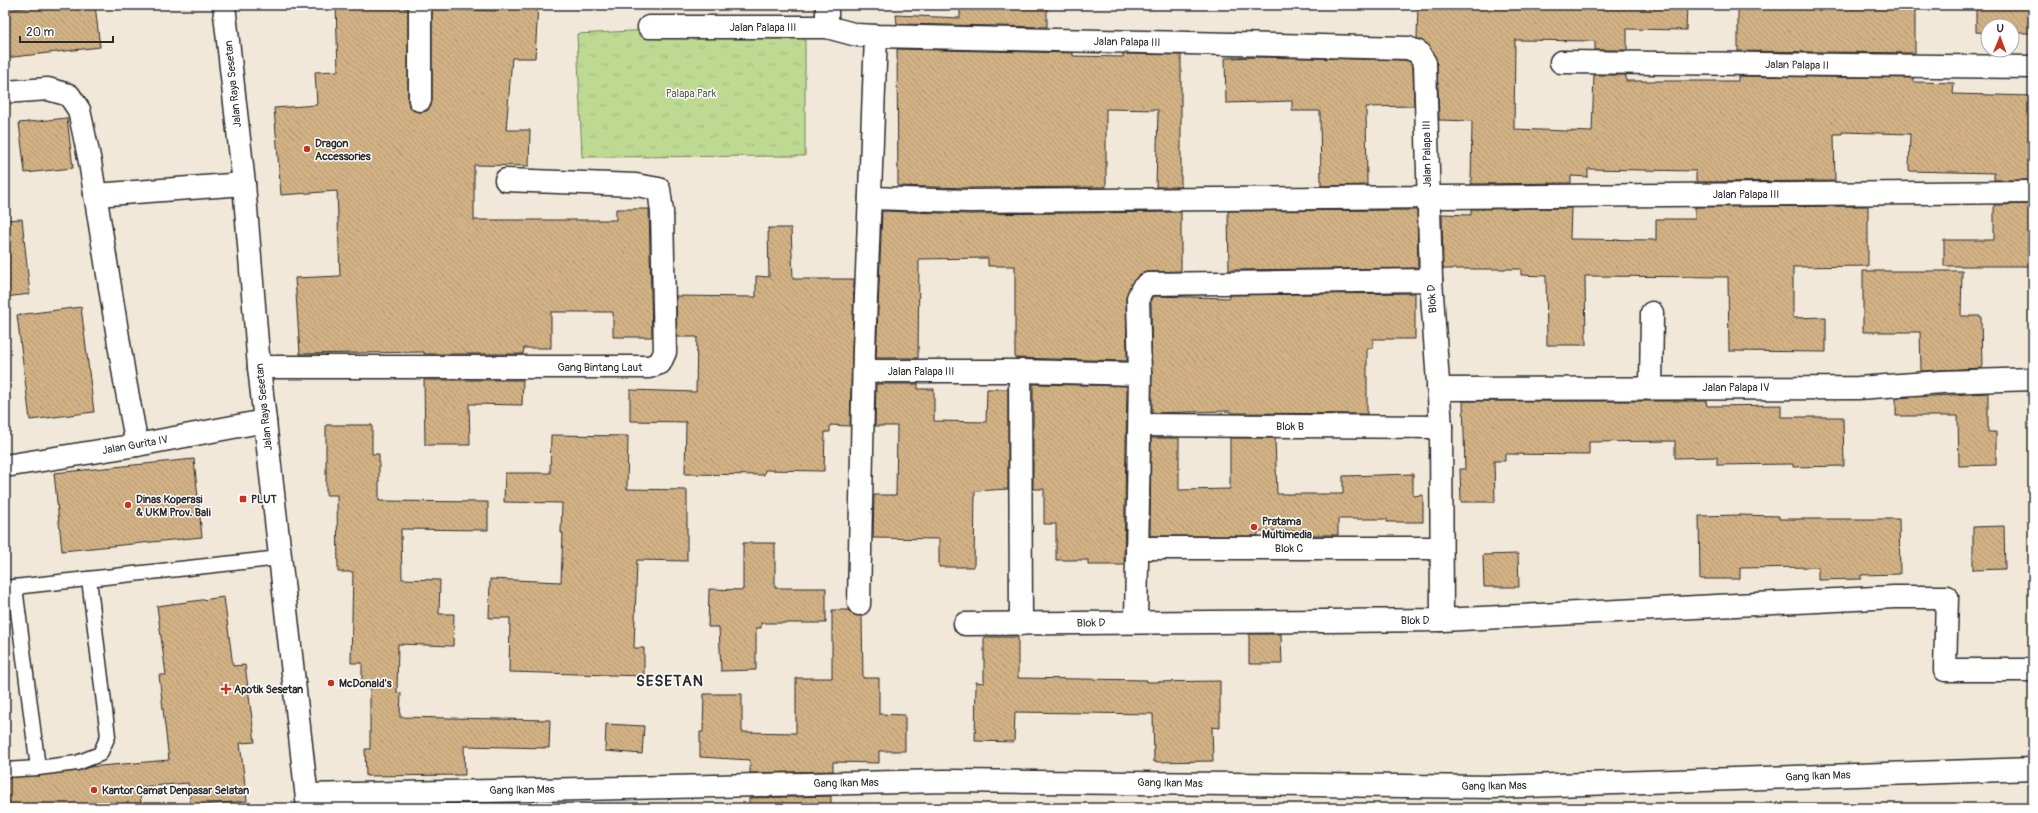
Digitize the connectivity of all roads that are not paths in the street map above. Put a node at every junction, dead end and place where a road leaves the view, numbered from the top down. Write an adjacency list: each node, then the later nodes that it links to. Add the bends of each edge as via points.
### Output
1 (224, 5): 12 (street, Jalan Raya Sesetan)
2 (420, 5): 10 (street)
3 (827, 5): 5 (street)
4 (649, 27): 5 (street, Jalan Palapa III)
5 (827, 27): 6 (street, Jalan Palapa III, via 857,35)
6 (876, 36): 15 (street, Jalan Palapa III, via 1408,48 1418,52 1424,63); 16 (street)
7 (1561, 62): 8 (street, Jalan Palapa II)
8 (2033, 68)
9 (5, 92): 14 (street, via 48,89 69,95 79,110)
10 (420, 100)
11 (506, 180): 19 (street, Gang Bintang Laut, via 636,185 659,189 662,212 665,352 660,363 648,366)
12 (244, 184): 14 (street); 19 (street, Jalan Raya Sesetan)
13 (2033, 192): 15 (street, Jalan Palapa III)
14 (95, 195): 29 (street, via 124,381)
15 (1428, 196): 16 (street, via 969,201); 17 (street, Blok D)
16 (870, 198): 20 (street)
17 (1431, 280): 22 (street, via 1148,284 1138,298); 25 (street, Blok D)
18 (1652, 313): 24 (street)
19 (259, 367): 26 (street, Jalan Raya Sesetan)
20 (864, 371): 21 (street, Jalan Palapa III); 36 (street)
21 (1020, 371): 22 (street, Jalan Palapa III); 40 (street)
22 (1140, 374): 27 (street)
23 (2033, 379): 24 (street, Jalan Palapa IV, via 1858,388)
24 (1651, 387): 25 (street, Jalan Palapa IV)
25 (1438, 389): 28 (street, Blok D)
26 (265, 421): 29 (street, Jalan Gurita IV); 33 (street, Jalan Raya Sesetan)
27 (1140, 425): 28 (street, Blok B); 31 (street)
28 (1441, 427): 32 (street, Blok D)
29 (137, 445): 30 (street, Jalan Gurita IV)
30 (5, 466)
31 (1137, 548): 32 (street, Blok C); 38 (street)
32 (1440, 548): 37 (street, Blok D)
33 (280, 558): 34 (lane); 45 (street, Jalan Raya Sesetan)
34 (89, 579): 35 (lane); 42 (lane, via 108,736 100,754 77,764)
35 (10, 587): 42 (lane)
36 (859, 604)
37 (1442, 620): 38 (street, Blok D); 41 (street, via 1947,596 1945,670)
38 (1136, 622): 40 (street, Blok D)
39 (964, 624): 40 (street, Blok D)
40 (1021, 624)
41 (2033, 670)
42 (38, 768): 44 (lane)
43 (2033, 769): 45 (street, Gang Ikan Mas, via 1495,787 945,781)
44 (5, 770)
45 (307, 801)

